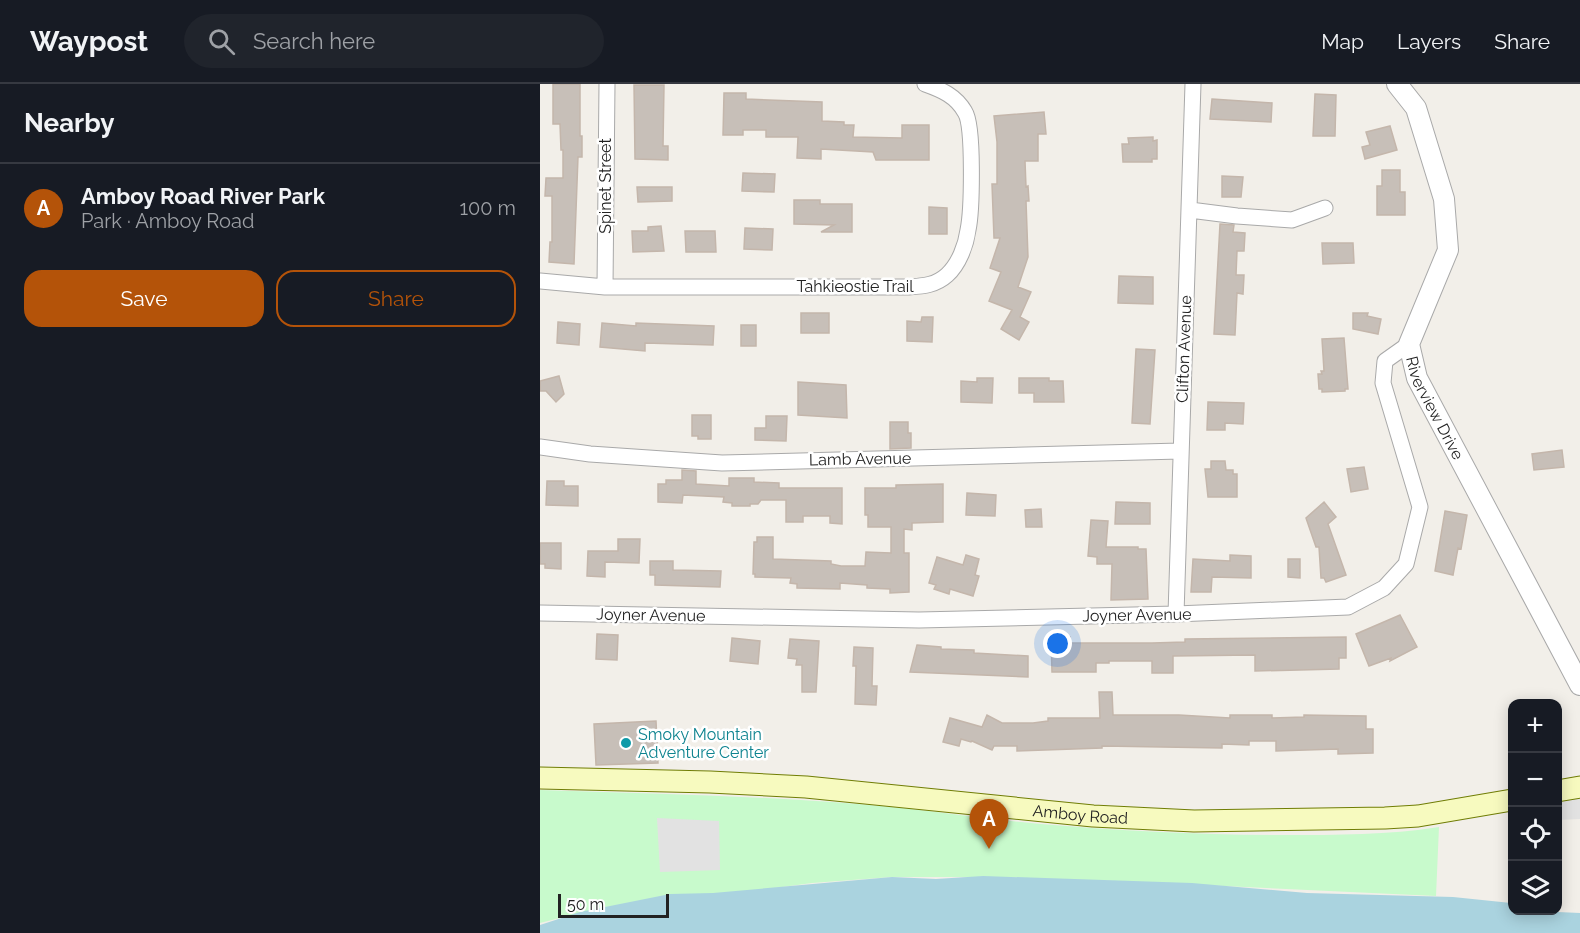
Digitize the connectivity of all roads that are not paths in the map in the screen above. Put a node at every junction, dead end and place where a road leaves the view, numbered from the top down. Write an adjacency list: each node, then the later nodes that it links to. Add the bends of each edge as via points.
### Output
1 (607, 84): 8 (street, Spinet Street)
2 (925, 84): 8 (street, Tahkieostie Trail, via 958,100 968,115 972,181 968,231 960,259 934,284)
3 (1193, 84): 6 (street, Clifton Avenue)
4 (1397, 84): 9 (street, Riverview Drive, via 1416,108 1444,199 1448,250)
5 (1325, 208): 6 (street, via 1292,220)
6 (1190, 210): 11 (street, Clifton Avenue)
7 (540, 281): 8 (street, Tahkieostie Trail)
8 (605, 287)
9 (1409, 344): 13 (street, Joyner Avenue, via 1385,361 1383,383 1420,507 1406,564 1384,588 1348,607); 14 (street, Riverview Drive, via 1417,378)
10 (540, 447): 11 (street, Lamb Avenue, via 722,463)
11 (1180, 451): 13 (street, Clifton Avenue)
12 (540, 613): 13 (street, Joyner Avenue, via 919,620)
13 (1176, 614)
14 (1580, 685)
15 (540, 778): 18 (main road, Amboy Road, via 806,787 1093,816 1194,821 1418,816)
16 (1580, 787): 17 (main road)
17 (1562, 790)
18 (1508, 801)

